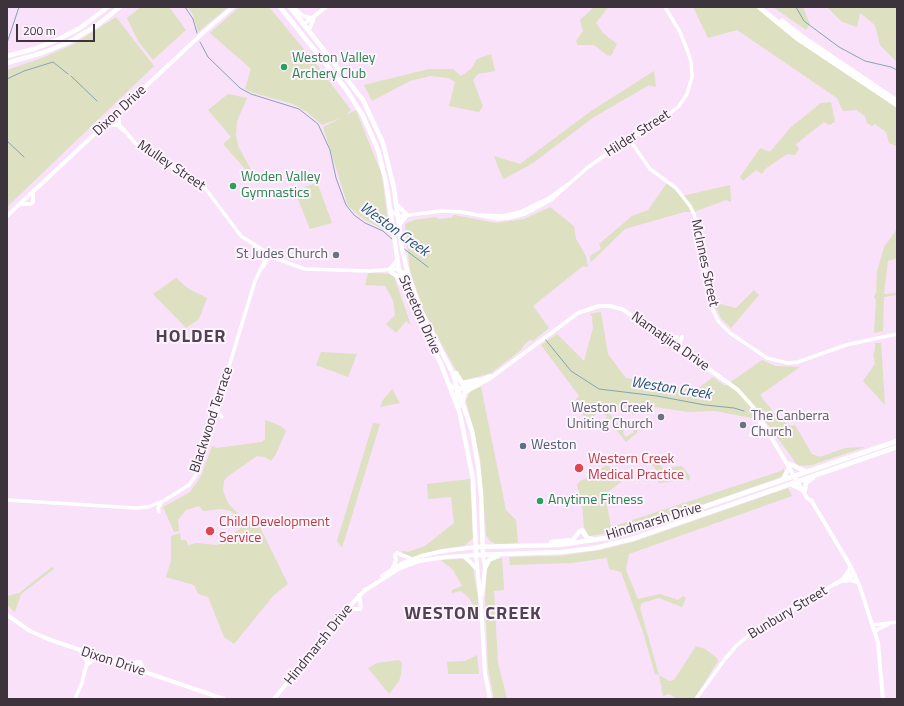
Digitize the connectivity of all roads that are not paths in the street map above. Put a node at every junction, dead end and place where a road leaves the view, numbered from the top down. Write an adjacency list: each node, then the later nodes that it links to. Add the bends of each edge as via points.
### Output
1 (108, 7): 16 (main road, via 80,28 56,40)
2 (120, 7): 17 (main road, via 96,26 67,43 42,54)
3 (233, 7): 20 (main road, Dixon Drive)
4 (280, 7): 12 (main road, Streeton Drive)
5 (290, 7): 13 (main road, Streeton Drive)
6 (293, 7): 11 (main road, via 303,16)
7 (326, 7): 11 (main road)
8 (665, 7): 24 (street, Hilder Street, via 680,32 691,61 690,86 676,109)
9 (759, 7): 19 (highway, via 798,38)
10 (764, 7): 18 (highway, via 801,36)
11 (312, 18): 13 (main road); 14 (main road)
12 (293, 22): 13 (main road, via 298,25); 15 (main road, Streeton Drive)
13 (304, 24): 14 (main road, Streeton Drive); 15 (main road, via 303,31)
14 (309, 30): 27 (main road, Streeton Drive, via 371,114 391,169)
15 (314, 48): 28 (main road, Streeton Drive, via 338,77 363,116 378,150)
16 (7, 56)
17 (7, 63)
18 (897, 100)
19 (897, 105)
20 (118, 112): 21 (main road, Dixon Drive); 23 (main road)
21 (112, 118): 22 (main road, Dixon Drive); 23 (street, Mulley Street)
22 (105, 124): 23 (main road); 25 (main road, Dixon Drive)
23 (118, 124): 34 (street, Mulley Street, via 136,144 204,187 241,236)
24 (628, 140): 29 (street, Hilder Street, via 587,168 551,200 525,214 497,219 441,211); 41 (street, McInnes Street, via 650,169 676,188 690,205 715,316 730,333 771,360 788,362 798,362 846,345)
25 (33, 192): 26 (main road, Dixon Drive); 26 (main road, via 32,203)
26 (19, 204): 30 (main road, Dixon Drive)
27 (396, 204): 29 (main road); 31 (main road, Streeton Drive)
28 (390, 208): 31 (street); 33 (main road, Streeton Drive)
29 (406, 215): 31 (street, Hilder Street); 32 (main road)
30 (7, 216)
31 (398, 216): 32 (main road, Streeton Drive); 33 (street, via 394,218)
32 (399, 225): 35 (main road, Streeton Drive)
33 (392, 228): 36 (main road, Streeton Drive)
34 (269, 254): 37 (street, Mulley Street, via 292,266 305,269); 51 (street, Blackwood Terrace, via 255,284)
35 (404, 258): 38 (street, via 404,266); 39 (main road, Streeton Drive)
36 (397, 261): 37 (main road); 38 (main road, Streeton Drive)
37 (391, 270): 38 (street, Mulley Street); 40 (main road, via 398,277 404,295)
38 (399, 270): 39 (street); 40 (main road, Streeton Drive)
39 (409, 278): 46 (main road, Streeton Drive, via 421,311)
40 (408, 298): 48 (main road, Streeton Drive)
41 (897, 334)
42 (664, 337): 43 (main road); 45 (main road, Namatjira Drive); 47 (main road, Namatjira Drive, via 631,314 610,306 591,308 578,313 495,375)
43 (677, 337)
44 (682, 337): 45 (main road)
45 (681, 349): 54 (main road, Namatjira Drive, via 731,384 749,401)
46 (444, 354): 47 (main road, via 462,383); 49 (main road, Streeton Drive)
47 (480, 382): 49 (main road, Namatjira Drive); 50 (main road, via 465,392)
48 (449, 384): 49 (main road); 52 (main road, Streeton Drive)
49 (459, 390): 50 (main road, Streeton Drive); 52 (main road, via 456,397)
50 (463, 400): 69 (main road, Streeton Drive, via 478,465)
51 (217, 406): 53 (street); 67 (street, Blackwood Terrace, via 194,479 183,490)
52 (459, 411): 70 (main road, Streeton Drive, via 473,479)
53 (222, 417)
54 (761, 419): 55 (main road, Namatjira Drive); 55 (main road, via 759,428 751,435 760,433)
55 (772, 438): 58 (main road, Namatjira Drive)
56 (897, 440): 60 (main road, Hindmarsh Drive)
57 (897, 447): 59 (main road, Hindmarsh Drive)
58 (790, 466): 60 (main road); 61 (main road, Namatjira Drive); 62 (main road)
59 (828, 470): 63 (main road, Hindmarsh Drive); 65 (main road, via 826,474 806,483)
60 (805, 471): 61 (main road, Hindmarsh Drive)
61 (795, 475): 62 (main road, Hindmarsh Drive); 63 (main road, Namatjira Drive)
62 (783, 479): 71 (main road, Hindmarsh Drive, via 639,529)
63 (799, 481): 64 (main road, Hindmarsh Drive); 65 (main road, Namatjira Drive)
64 (790, 484): 65 (main road); 77 (main road, Hindmarsh Drive, via 641,536 610,544 561,552)
65 (804, 490): 82 (main road, Namatjira Drive)
66 (7, 500): 67 (street, Blackwood Terrace, via 136,508 148,507)
67 (165, 500): 68 (street, via 160,504)
68 (159, 512)
69 (483, 532): 72 (main road, via 490,545); 75 (main road, Streeton Drive)
70 (476, 538): 74 (main road, Streeton Drive); 76 (main road, via 470,546)
71 (595, 540): 73 (main road, Hindmarsh Drive); 73 (main road, via 587,538 581,531 571,540 541,543)
72 (497, 546): 73 (main road, Hindmarsh Drive); 75 (main road, Hindmarsh Drive)
73 (537, 546)
74 (476, 547): 75 (main road, Hindmarsh Drive); 76 (main road, Hindmarsh Drive); 78 (main road, Streeton Drive)
75 (483, 547): 79 (main road, Streeton Drive)
76 (463, 548): 81 (main road, Hindmarsh Drive, via 430,553)
77 (503, 554): 79 (main road, Hindmarsh Drive); 83 (main road, via 489,560)
78 (476, 555): 79 (main road, Hindmarsh Drive); 80 (main road, Hindmarsh Drive); 85 (main road, Streeton Drive)
79 (483, 555): 83 (main road, Streeton Drive)
80 (463, 556): 85 (main road, via 472,562); 89 (main road, Hindmarsh Drive, via 430,559 411,564)
81 (412, 559): 84 (main road, Hindmarsh Drive); 84 (main road, via 396,554)
82 (851, 567): 86 (main road, Namatjira Drive); 87 (main road)
83 (485, 568): 91 (main road, Streeton Drive)
84 (392, 569): 89 (main road, Hindmarsh Drive)
85 (477, 572): 91 (main road, Streeton Drive)
86 (854, 574): 87 (street, Bunbury Street); 88 (main road, Namatjira Drive)
87 (844, 580): 88 (main road); 107 (street, Bunbury Street, via 749,635 725,659)
88 (858, 582): 95 (main road, Namatjira Drive)
89 (364, 590): 90 (main road, Hindmarsh Drive)
90 (359, 595): 92 (main road, Hindmarsh Drive); 92 (main road, via 360,608)
91 (481, 603): 106 (main road, Streeton Drive, via 485,673)
92 (347, 609): 105 (main road, Hindmarsh Drive)
93 (7, 615): 97 (main road, Dixon Drive, via 36,634)
94 (895, 622): 95 (street); 96 (street)
95 (873, 625): 96 (main road, Namatjira Drive)
96 (875, 631): 108 (main road, Namatjira Drive)
97 (81, 651): 98 (main road, Dixon Drive); 100 (main road)
98 (90, 654): 99 (main road, Dixon Drive); 100 (street)
99 (98, 657): 100 (main road); 101 (main road, Dixon Drive)
100 (88, 662): 103 (street)
101 (129, 667): 102 (main road, Dixon Drive); 102 (main road, via 139,662)
102 (145, 672): 104 (main road, Dixon Drive)
103 (74, 699)
104 (224, 699)
105 (274, 699)
106 (490, 699)
107 (697, 699)
108 (883, 699)

